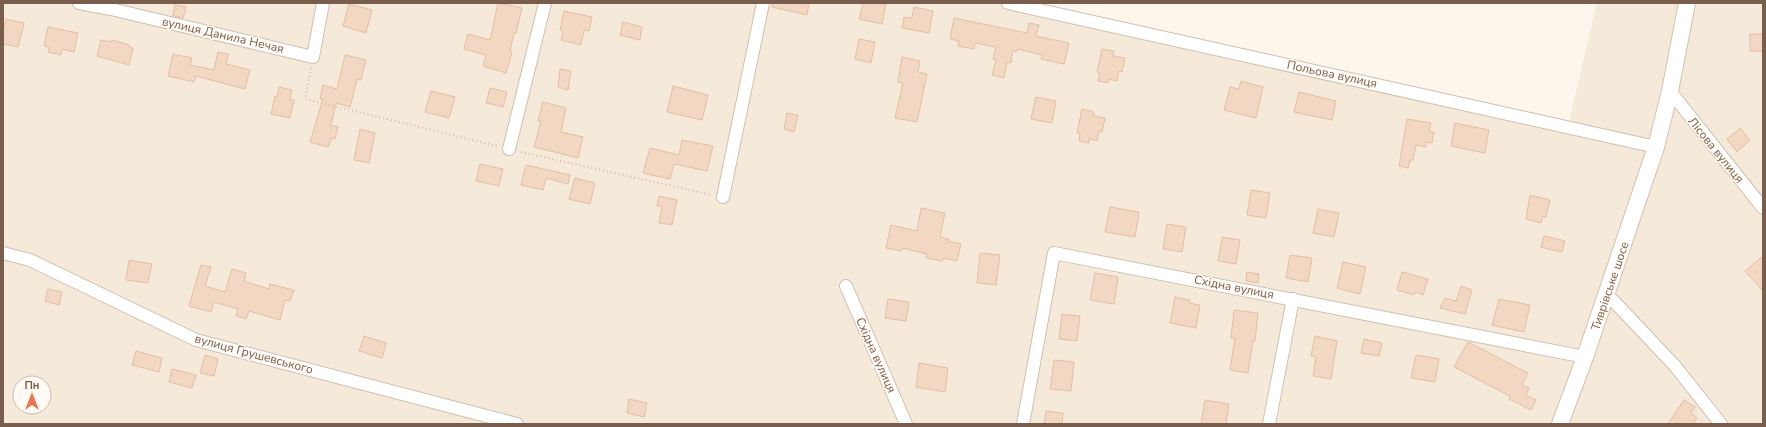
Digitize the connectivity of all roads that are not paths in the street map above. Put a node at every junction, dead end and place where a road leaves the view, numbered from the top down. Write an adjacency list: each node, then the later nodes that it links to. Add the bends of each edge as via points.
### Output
1 (79, 3): 2 (street, вулиця Данила Нечая, via 313,57)
2 (323, 3)
3 (545, 3): 9 (street)
4 (763, 3): 10 (street)
5 (1008, 3): 8 (street, Польова вулиця)
6 (1687, 3): 7 (main road, Тиврівське шосе)
7 (1670, 91): 8 (main road, Тиврівське шосе); 11 (street, Лісова вулиця)
8 (1656, 147): 14 (main road, Тиврівське шосе)
9 (509, 149)
10 (723, 197)
11 (1763, 208)
12 (3, 253): 17 (street, вулиця Грушевського, via 30,260 196,340)
13 (846, 286): 18 (street, Східна вулиця)
14 (1607, 294): 16 (main road, Тиврівське шосе); 22 (street, via 1674,366)
15 (1293, 299): 16 (street, Східна вулиця); 19 (street, Східна вулиця, via 1054,252); 20 (street)
16 (1585, 357): 21 (main road, Тиврівське шосе)
17 (517, 424)
18 (906, 424)
19 (1023, 424)
20 (1269, 424)
21 (1560, 424)
22 (1721, 424)

